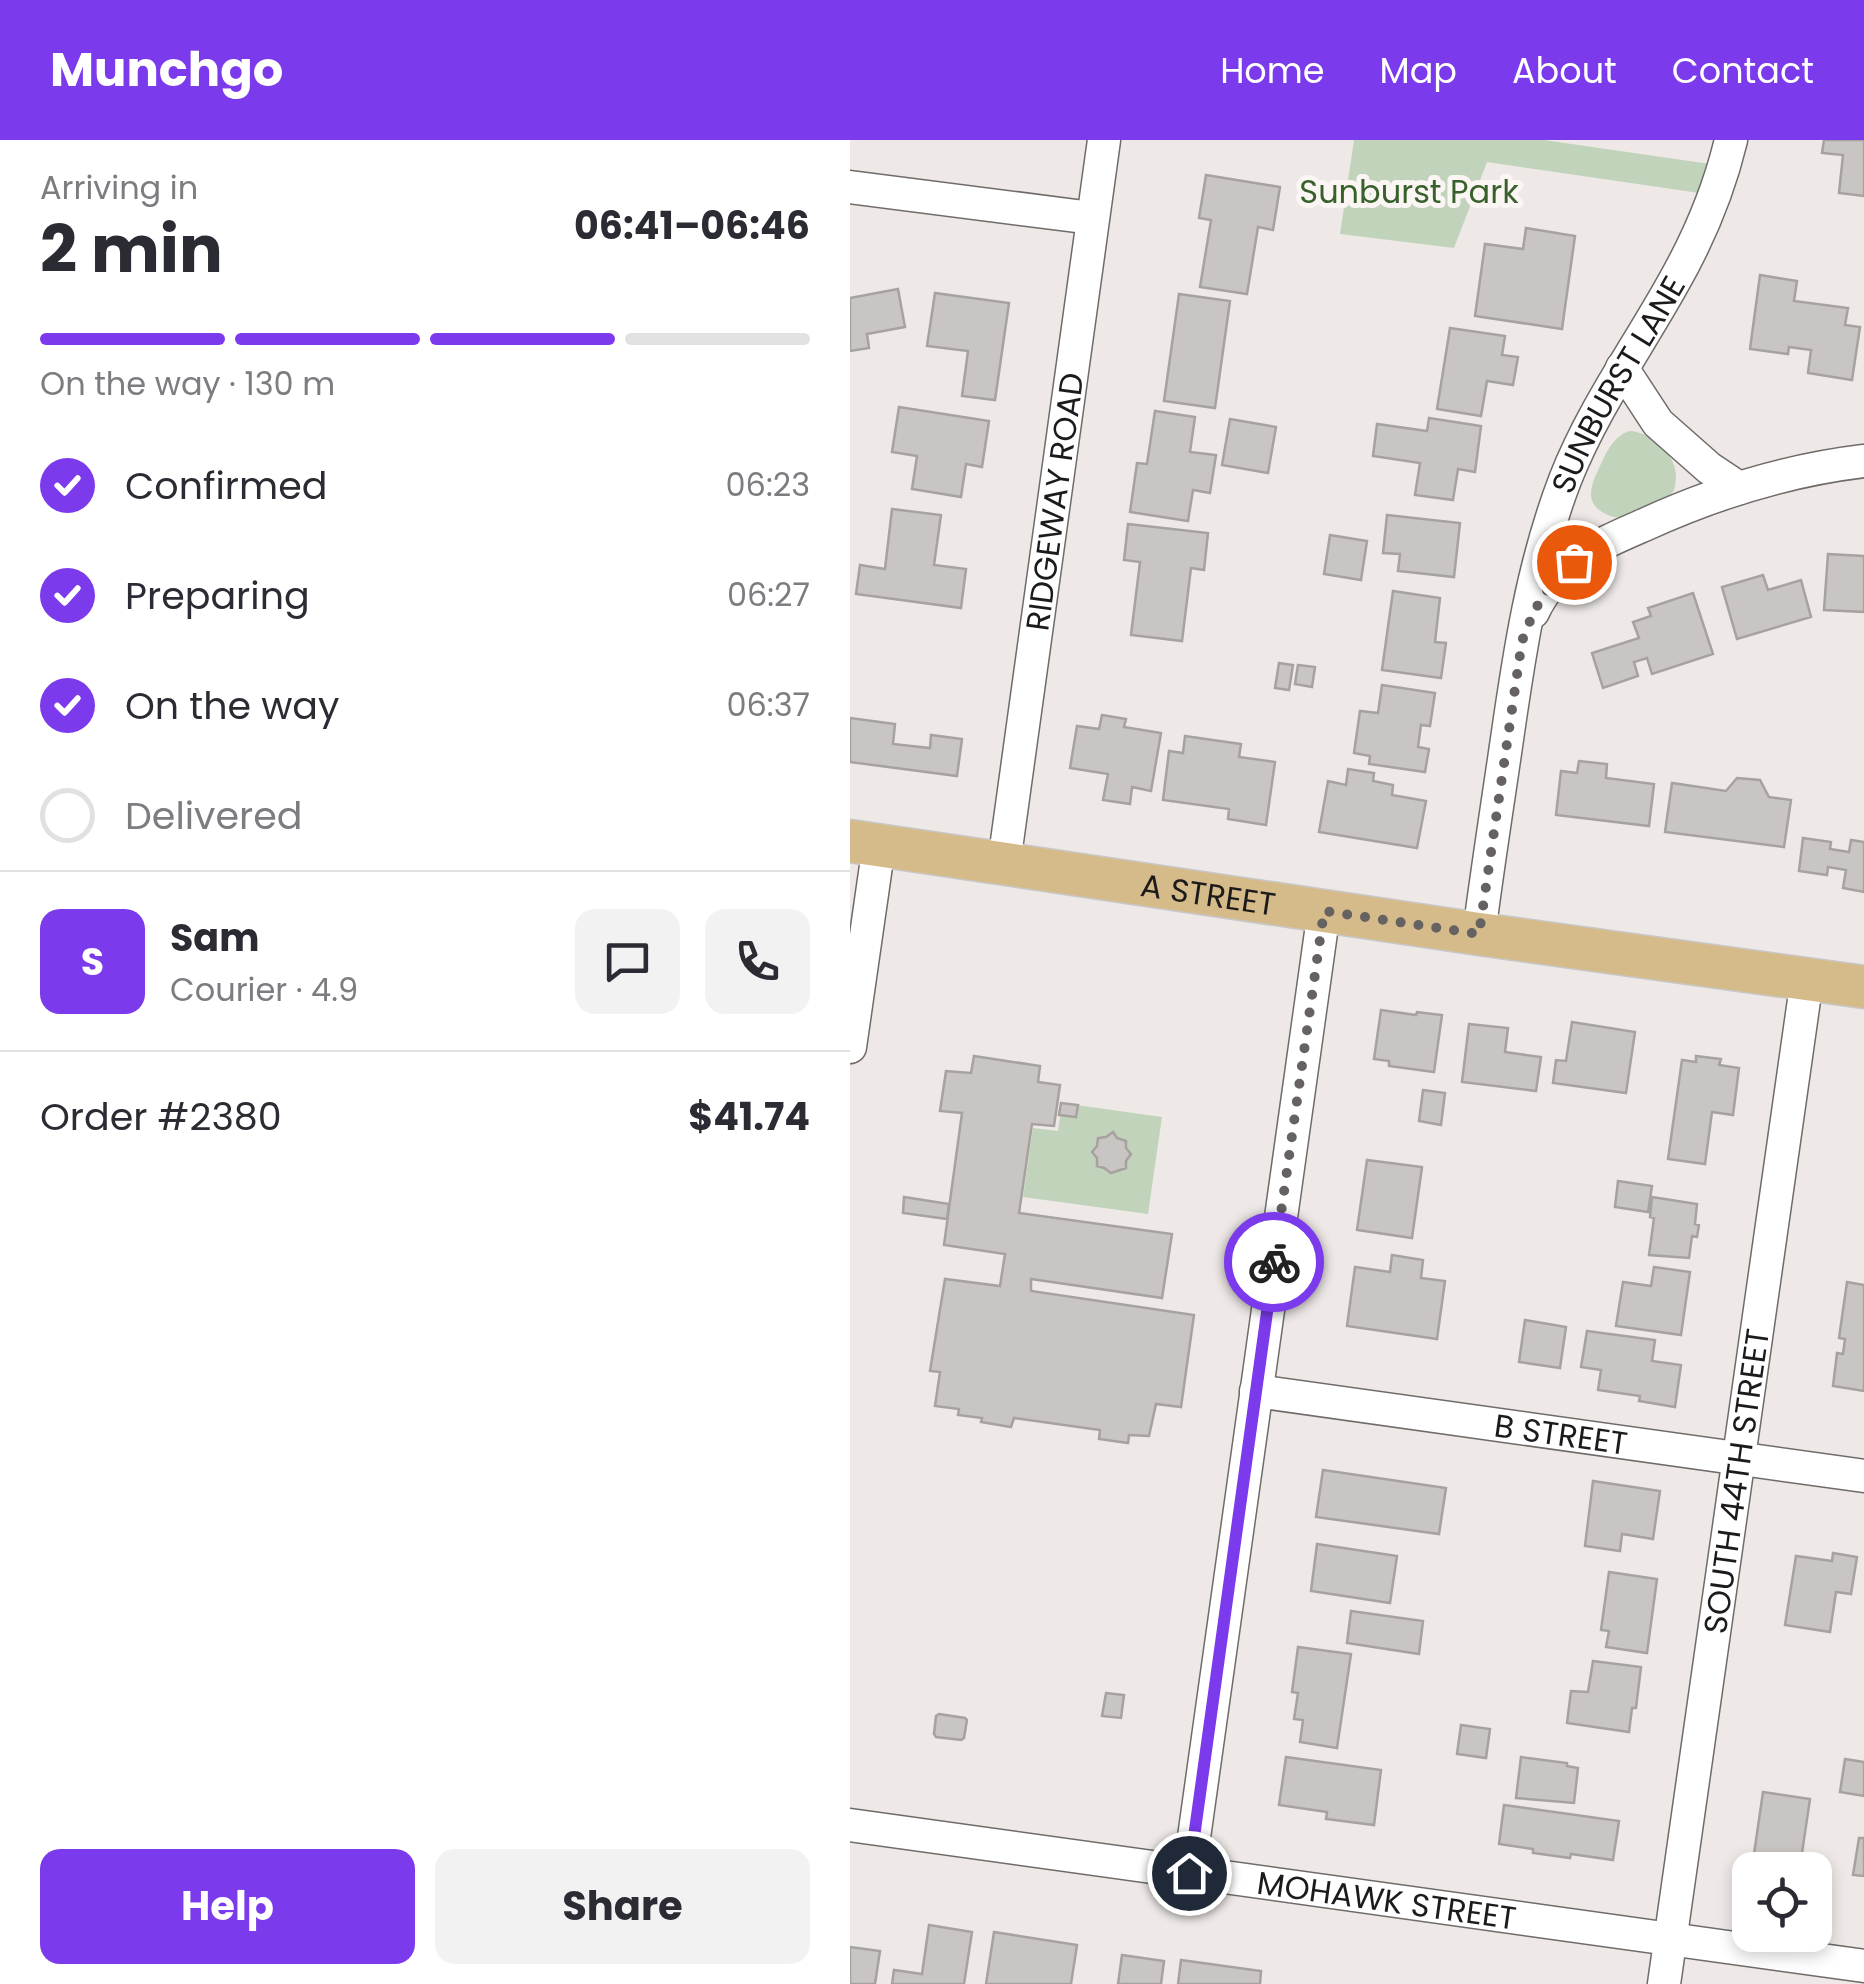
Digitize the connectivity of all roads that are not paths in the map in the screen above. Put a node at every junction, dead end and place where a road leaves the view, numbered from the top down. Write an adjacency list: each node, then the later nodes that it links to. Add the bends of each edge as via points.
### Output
1 (1104, 140): 4 (street, RIDGEWAY ROAD)
2 (1731, 140): 5 (street, SUNBURST LANE, via 1703,223)
3 (850, 187): 4 (street)
4 (1092, 218): 10 (street, RIDGEWAY ROAD)
5 (1622, 368): 7 (street, via 1658,424); 8 (street, SUNBURST LANE, via 1566,479 1542,547)
6 (1864, 461): 7 (street)
7 (1739, 488): 8 (street, via 1676,510 1574,562 1534,607)
8 (1522, 641): 12 (street, SUNBURST LANE)
9 (865, 843): 10 (main road, A STREET); 15 (street)
10 (1004, 863): 11 (main road, A STREET)
11 (1324, 911): 12 (main road, A STREET); 16 (street)
12 (1479, 934): 13 (main road, A STREET)
13 (1807, 979): 14 (main road, A STREET); 17 (street, SOUTH 44TH STREET)
14 (1864, 987)
15 (850, 1047)
16 (1256, 1391): 17 (street, B STREET); 20 (street)
17 (1740, 1458): 18 (street, B STREET); 21 (street, SOUTH 44TH STREET)
18 (1864, 1476)
19 (850, 1825): 20 (street, MOHAWK STREET)
20 (1189, 1873): 21 (street, MOHAWK STREET)
21 (1671, 1939): 22 (street, MOHAWK STREET); 23 (street, SOUTH 44TH STREET)
22 (1864, 1966)
23 (1664, 1984)

